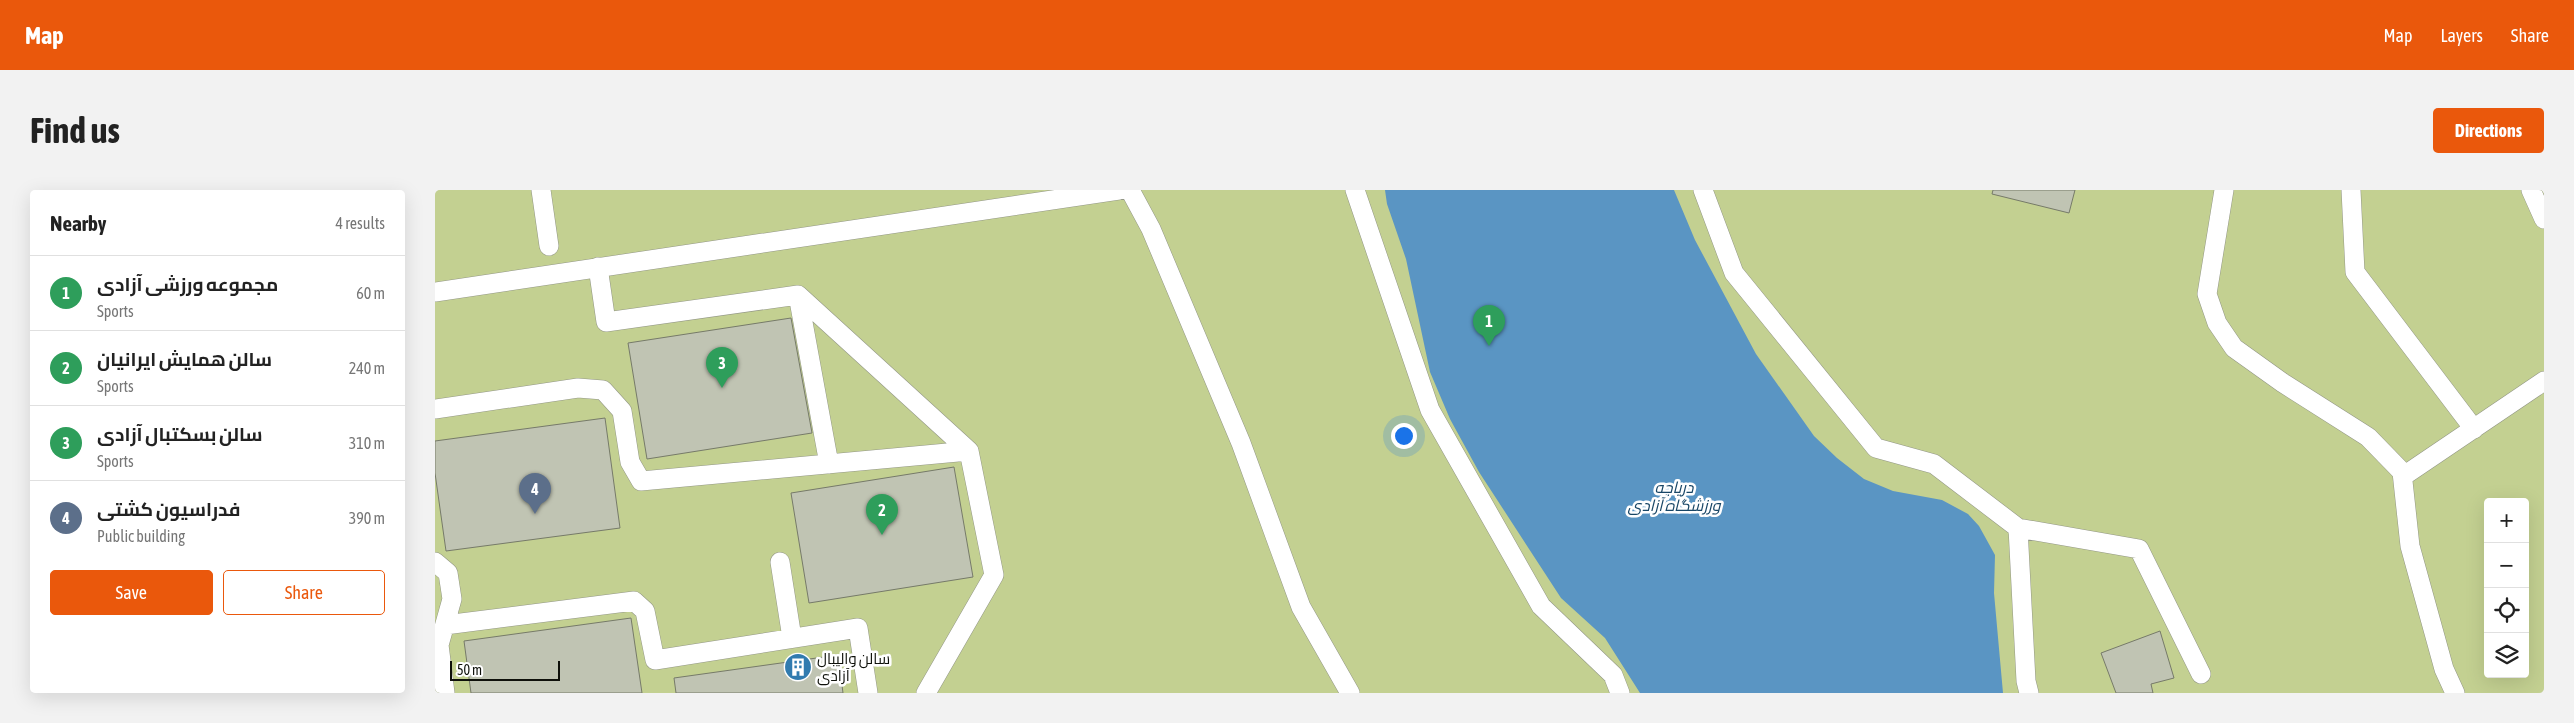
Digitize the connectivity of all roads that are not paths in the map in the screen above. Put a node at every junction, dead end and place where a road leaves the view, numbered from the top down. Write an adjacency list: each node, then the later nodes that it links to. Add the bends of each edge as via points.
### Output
1 (541, 190): 10 (lane)
2 (1119, 190): 11 (lane)
3 (1130, 190): 30 (lane, via 1151,229 1237,435 1301,607)
4 (1355, 190): 31 (lane, via 1430,410 1541,606 1613,675)
5 (1703, 190): 20 (lane, via 1734,273 1876,448 1934,464)
6 (2224, 190): 19 (lane, via 2207,294 2217,323 2234,348 2368,437)
7 (2351, 190): 16 (lane, via 2355,272)
8 (2531, 190): 9 (lane)
9 (2544, 219)
10 (549, 246)
11 (598, 268): 12 (lane); 13 (lane, via 606,322)
12 (435, 292)
13 (798, 295): 17 (lane); 18 (lane)
14 (2544, 381): 16 (lane)
15 (435, 409): 18 (lane, via 579,388 603,390 622,411 630,462 641,481)
16 (2474, 429): 19 (lane, via 2405,475)
17 (969, 451): 18 (lane); 29 (lane, via 994,575)
18 (829, 464)
19 (2402, 472): 33 (lane, via 2410,546 2444,669)
20 (2019, 528): 26 (lane, via 2139,549); 32 (lane, via 2025,681)
21 (435, 562): 23 (lane, via 448,573 452,599)
22 (780, 562): 24 (lane)
23 (445, 625): 24 (lane, via 634,601 645,611 655,660); 25 (lane)
24 (792, 638): 28 (lane, via 858,628)
25 (437, 643): 27 (lane)
26 (2201, 674)
27 (445, 693)
28 (868, 693)
29 (926, 693)
30 (1350, 693)
31 (1621, 693)
32 (2029, 693)
33 (2455, 693)

